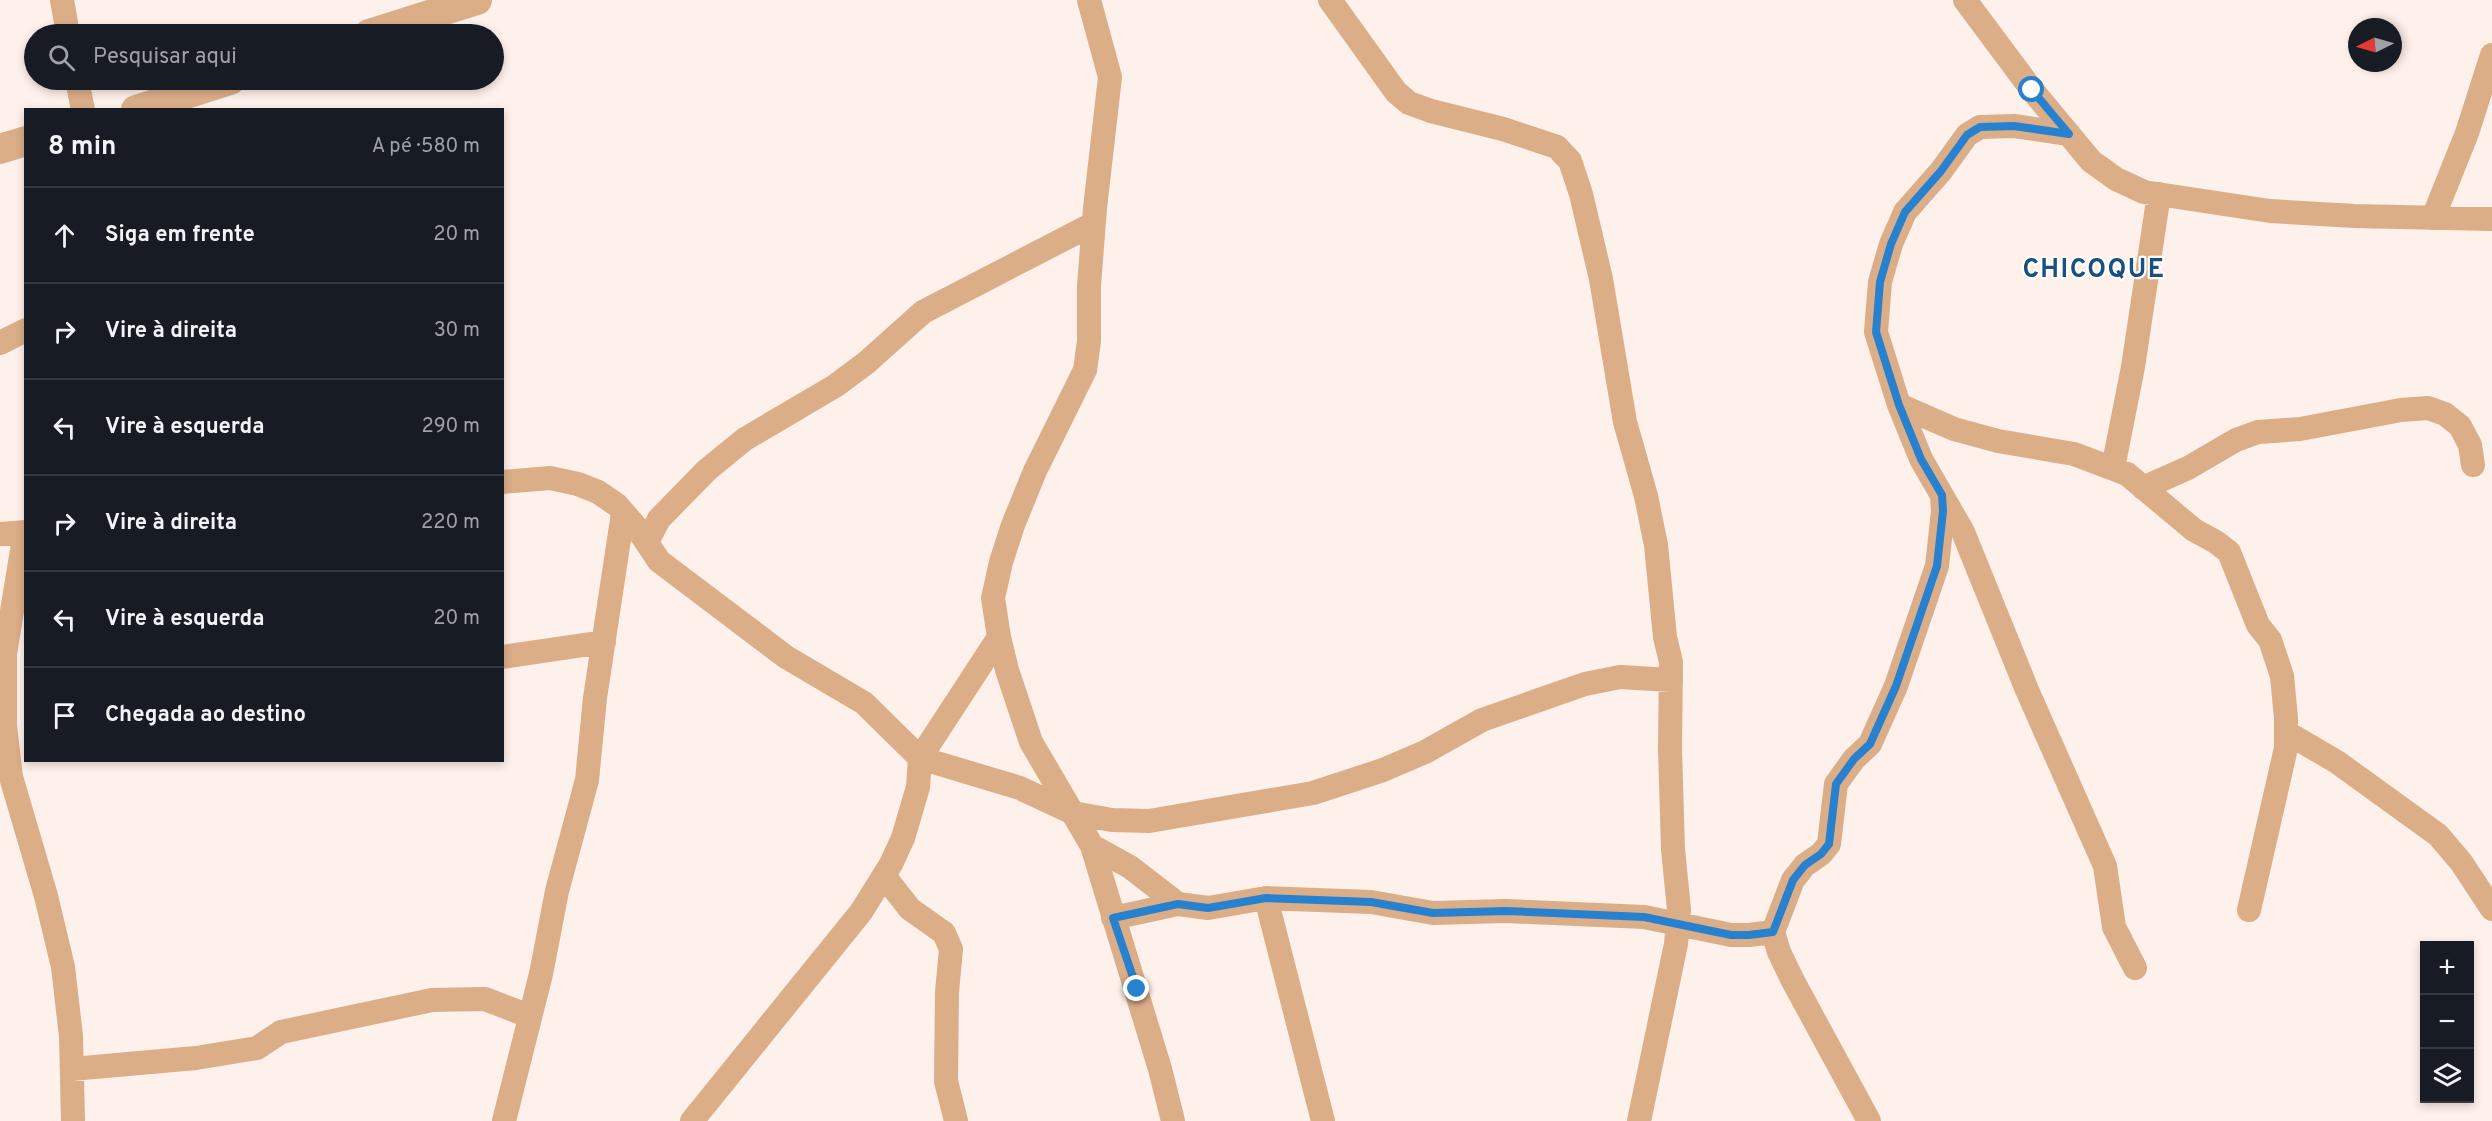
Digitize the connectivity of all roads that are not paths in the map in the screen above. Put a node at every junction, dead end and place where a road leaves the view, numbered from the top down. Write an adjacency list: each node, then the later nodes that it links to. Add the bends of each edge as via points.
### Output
1 (62, 0): 6 (street)
2 (1089, 0): 19 (street, via 1110,77)
3 (1330, 0): 34 (street, via 1396,92 1409,103 1557,147 1570,161 1601,279 1624,422 1656,545)
4 (1965, 0): 13 (street)
5 (459, 3): 7 (street)
6 (66, 24)
7 (398, 24)
8 (2492, 55): 17 (street, via 2467,133)
9 (79, 90): 11 (street)
10 (199, 90): 12 (street)
11 (83, 108)
12 (144, 108)
13 (2069, 134): 16 (street, via 2091,160 2116,179 2144,192); 22 (street, via 2014,126 1980,127 1967,135 1905,212 1880,282 1876,332)
14 (24, 142): 15 (street)
15 (0, 149)
16 (2159, 194): 17 (street, via 2270,211); 24 (street, via 2133,367)
17 (2433, 218): 18 (street)
18 (2492, 219)
19 (1093, 224): 30 (street, via 923,312 850,375 744,440 707,470 659,519); 31 (street, via 1085,370 1035,471 1001,562 993,598)
20 (24, 331): 21 (street)
21 (0, 343)
22 (1899, 405): 24 (street, via 1954,429 2074,454); 27 (street, via 1921,459)
23 (2473, 465): 26 (street, via 2470,445 2460,426 2445,414 2428,408 2258,432)
24 (2113, 468): 26 (street)
25 (504, 482): 28 (street, via 550,478 578,484 598,492)
26 (2143, 488): 36 (street, via 2194,530 2229,552 2258,625 2270,640 2282,676)
27 (1942, 495): 47 (street, via 1937,566 1896,686 1870,744 1836,784 1829,844 1793,880); 48 (street, via 1963,532 2104,866 2114,927)
28 (623, 513): 30 (street); 32 (street)
29 (12, 530): 35 (street, via 5,654)
30 (647, 542): 37 (street, via 659,561 749,630 864,703)
31 (999, 637): 37 (street); 38 (street, via 1031,742)
32 (603, 642): 33 (street); 49 (street, via 587,780)
33 (504, 657)
34 (1671, 680): 38 (street, via 1620,677 1585,684 1482,720 1425,752 1313,793 1149,821); 46 (street)
35 (10, 725): 50 (street, via 11,777 63,967)
36 (2286, 732): 43 (street, via 2337,762 2438,835); 44 (street, via 2284,758)
37 (920, 758): 38 (street, via 1020,788); 40 (street, via 918,787 903,838)
38 (1073, 813): 39 (street)
39 (1092, 846): 42 (street, via 1130,867); 45 (street)
40 (884, 876): 53 (street, via 861,912); 54 (street, via 910,909 944,933 951,949 946,1081)
41 (1266, 898): 42 (street, via 1208,908); 46 (street, via 1371,902 1433,913 1506,911 1644,917); 56 (street)
42 (1178, 904): 45 (street)
43 (2492, 909)
44 (2249, 910)
45 (1113, 918): 55 (street)
46 (1678, 926): 47 (street, via 1731,935); 57 (street)
47 (1773, 932): 58 (street, via 1803,1001)
48 (2135, 968)
49 (529, 1016): 50 (street, via 484,999 432,999 281,1032 257,1048 196,1058); 52 (street)
50 (72, 1069): 51 (street)
51 (73, 1121)
52 (504, 1121)
53 (692, 1121)
54 (956, 1121)
55 (1173, 1121)
56 (1323, 1121)
57 (1639, 1121)
58 (1869, 1121)

